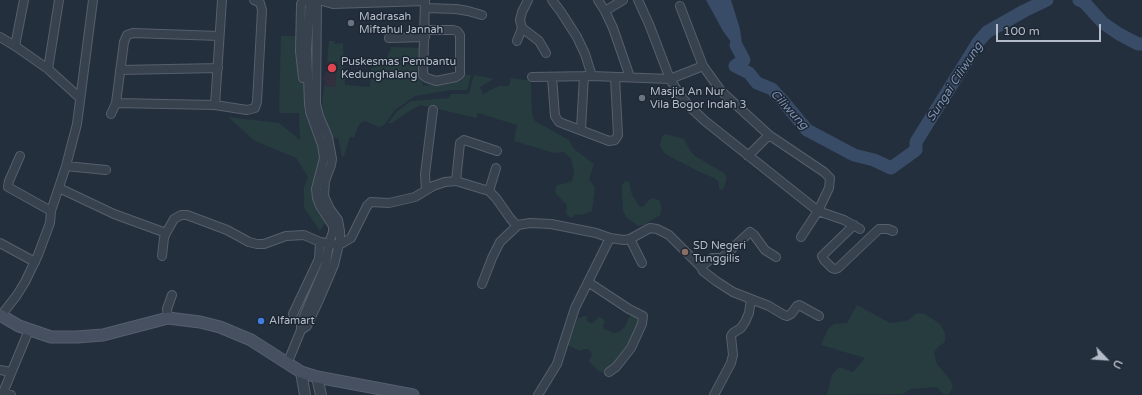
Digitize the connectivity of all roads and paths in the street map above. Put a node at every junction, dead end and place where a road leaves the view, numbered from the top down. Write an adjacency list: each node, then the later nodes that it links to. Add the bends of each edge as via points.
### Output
1 (24, 0): 24 (street)
2 (59, 0): 29 (street)
3 (93, 0): 37 (street)
4 (222, 0): 20 (street)
5 (254, 0): 39 (street, via 260,3 262,10 256,105 247,110)
6 (304, 0): 25 (street, via 301,4)
7 (310, 0): 25 (street)
8 (318, 0): 14 (street, via 333,4); 56 (street, via 316,104 331,148 331,165 325,181 324,196)
9 (528, 0): 18 (street, via 520,20)
10 (598, 0): 16 (street)
11 (623, 0): 16 (street)
12 (638, 0): 36 (street)
13 (556, 1): 31 (street, via 585,54)
14 (425, 3): 17 (street); 19 (street)
15 (680, 6): 27 (street)
16 (605, 11): 35 (street)
17 (482, 15)
18 (522, 28): 23 (street); 26 (street, via 539,40)
19 (425, 33): 19 (street, via 424,74 436,81 456,78 460,74 460,35 453,30); 22 (street)
20 (219, 36): 28 (street); 30 (street, via 133,33 127,35)
21 (0, 37): 24 (street)
22 (389, 38)
23 (517, 41)
24 (16, 46): 29 (street)
25 (304, 50): 56 (street, via 309,104 324,158 316,189 317,198)
26 (546, 53)
27 (703, 66): 36 (street); 43 (street, via 721,91)
28 (218, 68): 30 (street); 39 (street)
29 (48, 69): 37 (street)
30 (120, 70): 38 (street)
31 (588, 76): 33 (street); 34 (street); 42 (street)
32 (532, 77): 33 (street)
33 (552, 77): 42 (street, via 555,116 558,122)
34 (615, 77): 35 (street); 42 (street, via 618,135 615,140 609,141)
35 (630, 77): 36 (street)
36 (670, 79): 46 (street, via 690,107)
37 (80, 98): 47 (street, via 75,135)
38 (116, 103): 39 (street); 41 (street)
39 (215, 105)
40 (433, 110): 52 (street, via 425,174)
41 (112, 114)
42 (582, 129)
43 (769, 135): 46 (street); 55 (street, via 830,178 829,188)
44 (497, 151): 50 (street, via 464,140 460,143)
45 (20, 156): 54 (street, via 8,188)
46 (748, 156): 55 (street)
47 (66, 166): 49 (street); 51 (street)
48 (496, 168): 53 (street)
49 (106, 170)
50 (456, 181): 52 (street, via 445,182); 53 (street)
51 (59, 188): 54 (street); 59 (street, via 114,214)
52 (426, 190): 66 (street, via 415,197 399,201 371,202 351,238)
53 (489, 191): 57 (street)
54 (51, 211): 69 (street, via 50,223)
55 (818, 211): 58 (street, via 857,227 822,256 835,269 879,229); 60 (street)
56 (327, 212): 65 (street, via 333,226); 66 (street, via 338,220)
57 (518, 225): 61 (street, via 551,224); 73 (street, via 500,242)
58 (893, 231)
59 (166, 233): 63 (street, via 174,219 187,215 257,244 286,236 304,235); 67 (street)
60 (801, 237)
61 (610, 238): 62 (street); 72 (street)
62 (630, 239): 70 (street); 71 (street, via 650,228 657,229 669,236)
63 (320, 242): 65 (street); 76 (street, via 318,259)
64 (0, 243): 69 (street)
65 (329, 244): 66 (street); 81 (street, via 326,264 301,323)
66 (339, 245): 81 (street, via 334,265 319,300 307,326)
67 (162, 256)
68 (776, 257): 71 (street, via 765,250 750,232 722,258 712,258)
69 (35, 262): 77 (street, via 17,295)
70 (642, 263)
71 (701, 267): 75 (street, via 733,292)
72 (588, 282): 86 (street, via 644,316 631,348); 93 (street, via 575,308 557,364)
73 (482, 284)
74 (172, 295): 79 (street, via 167,308)
75 (751, 299): 78 (street, via 784,315 788,316 799,305); 94 (street, via 745,322 733,332 731,363)
76 (293, 314)
77 (0, 315): 80 (main road)
78 (818, 316)
79 (168, 318): 80 (main road, via 107,334 77,337 51,337); 82 (main road, via 220,327 251,340)
80 (29, 330): 84 (street)
81 (301, 330): 82 (street)
82 (287, 364): 85 (main road)
83 (0, 370): 84 (street)
84 (11, 372): 88 (street)
85 (301, 372): 87 (main road); 90 (street)
86 (609, 372)
87 (317, 377): 91 (street); 92 (main road)
88 (2, 393): 89 (street)
89 (11, 395)
90 (305, 395)
91 (321, 395)
92 (413, 395)
93 (538, 395)
94 (714, 395)

